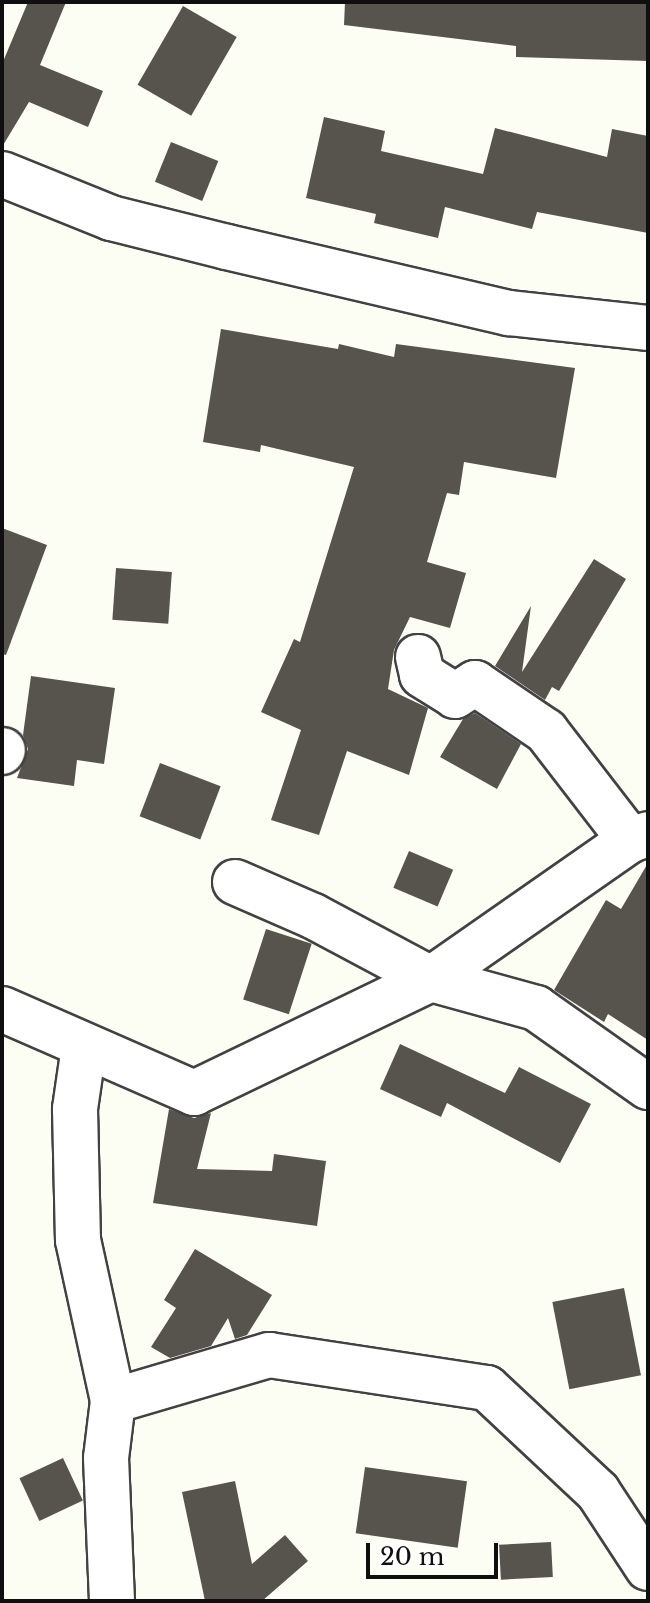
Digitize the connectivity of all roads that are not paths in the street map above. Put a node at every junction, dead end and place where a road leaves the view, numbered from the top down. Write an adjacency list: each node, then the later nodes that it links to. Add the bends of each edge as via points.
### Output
1 (2, 174): 2 (street, via 111,218 227,247 509,313)
2 (648, 328)
3 (418, 657): 4 (street, via 422,675 455,696 475,683 546,731)
4 (639, 837): 6 (street)
5 (235, 882): 6 (street, via 313,916)
6 (431, 979): 8 (street, via 194,1093); 9 (street, via 536,1008)
7 (2, 1009): 8 (street)
8 (84, 1047): 10 (street, via 75,1109 78,1240)
9 (648, 1087)
10 (113, 1401): 11 (street, via 269,1355 487,1388 598,1492); 12 (street, via 106,1458)
11 (648, 1568)
12 (112, 1601)

